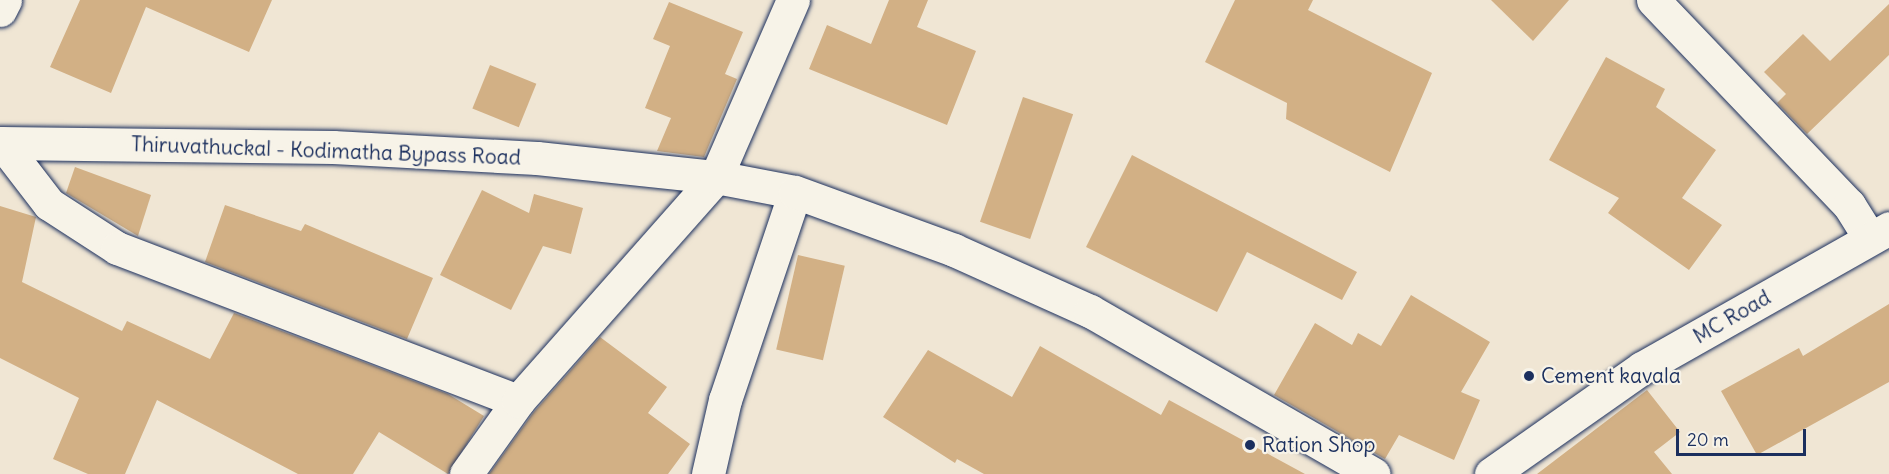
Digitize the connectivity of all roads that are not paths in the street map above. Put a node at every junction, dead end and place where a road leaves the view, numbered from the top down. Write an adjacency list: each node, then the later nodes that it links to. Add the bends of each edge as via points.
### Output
1 (5, 0): 4 (main road)
2 (793, 0): 6 (main road)
3 (1653, 0): 8 (main road)
4 (0, 10)
5 (1, 143): 6 (main road, Thiruvathuckal - Kodimatha Bypass Road, via 333,147 537,158); 9 (main road, via 49,204 117,248)
6 (716, 177): 7 (main road, Thiruvathuckal - Kodimatha Bypass Road); 9 (main road)
7 (795, 192): 11 (main road, via 725,400); 12 (main road, Thiruvathuckal - Kodimatha Bypass Road, via 954,250 1090,311)
8 (1880, 233): 13 (main road, MC Road, via 1642,368)
9 (518, 401): 10 (main road)
10 (466, 474)
11 (708, 474)
12 (1374, 474)
13 (1491, 474)

